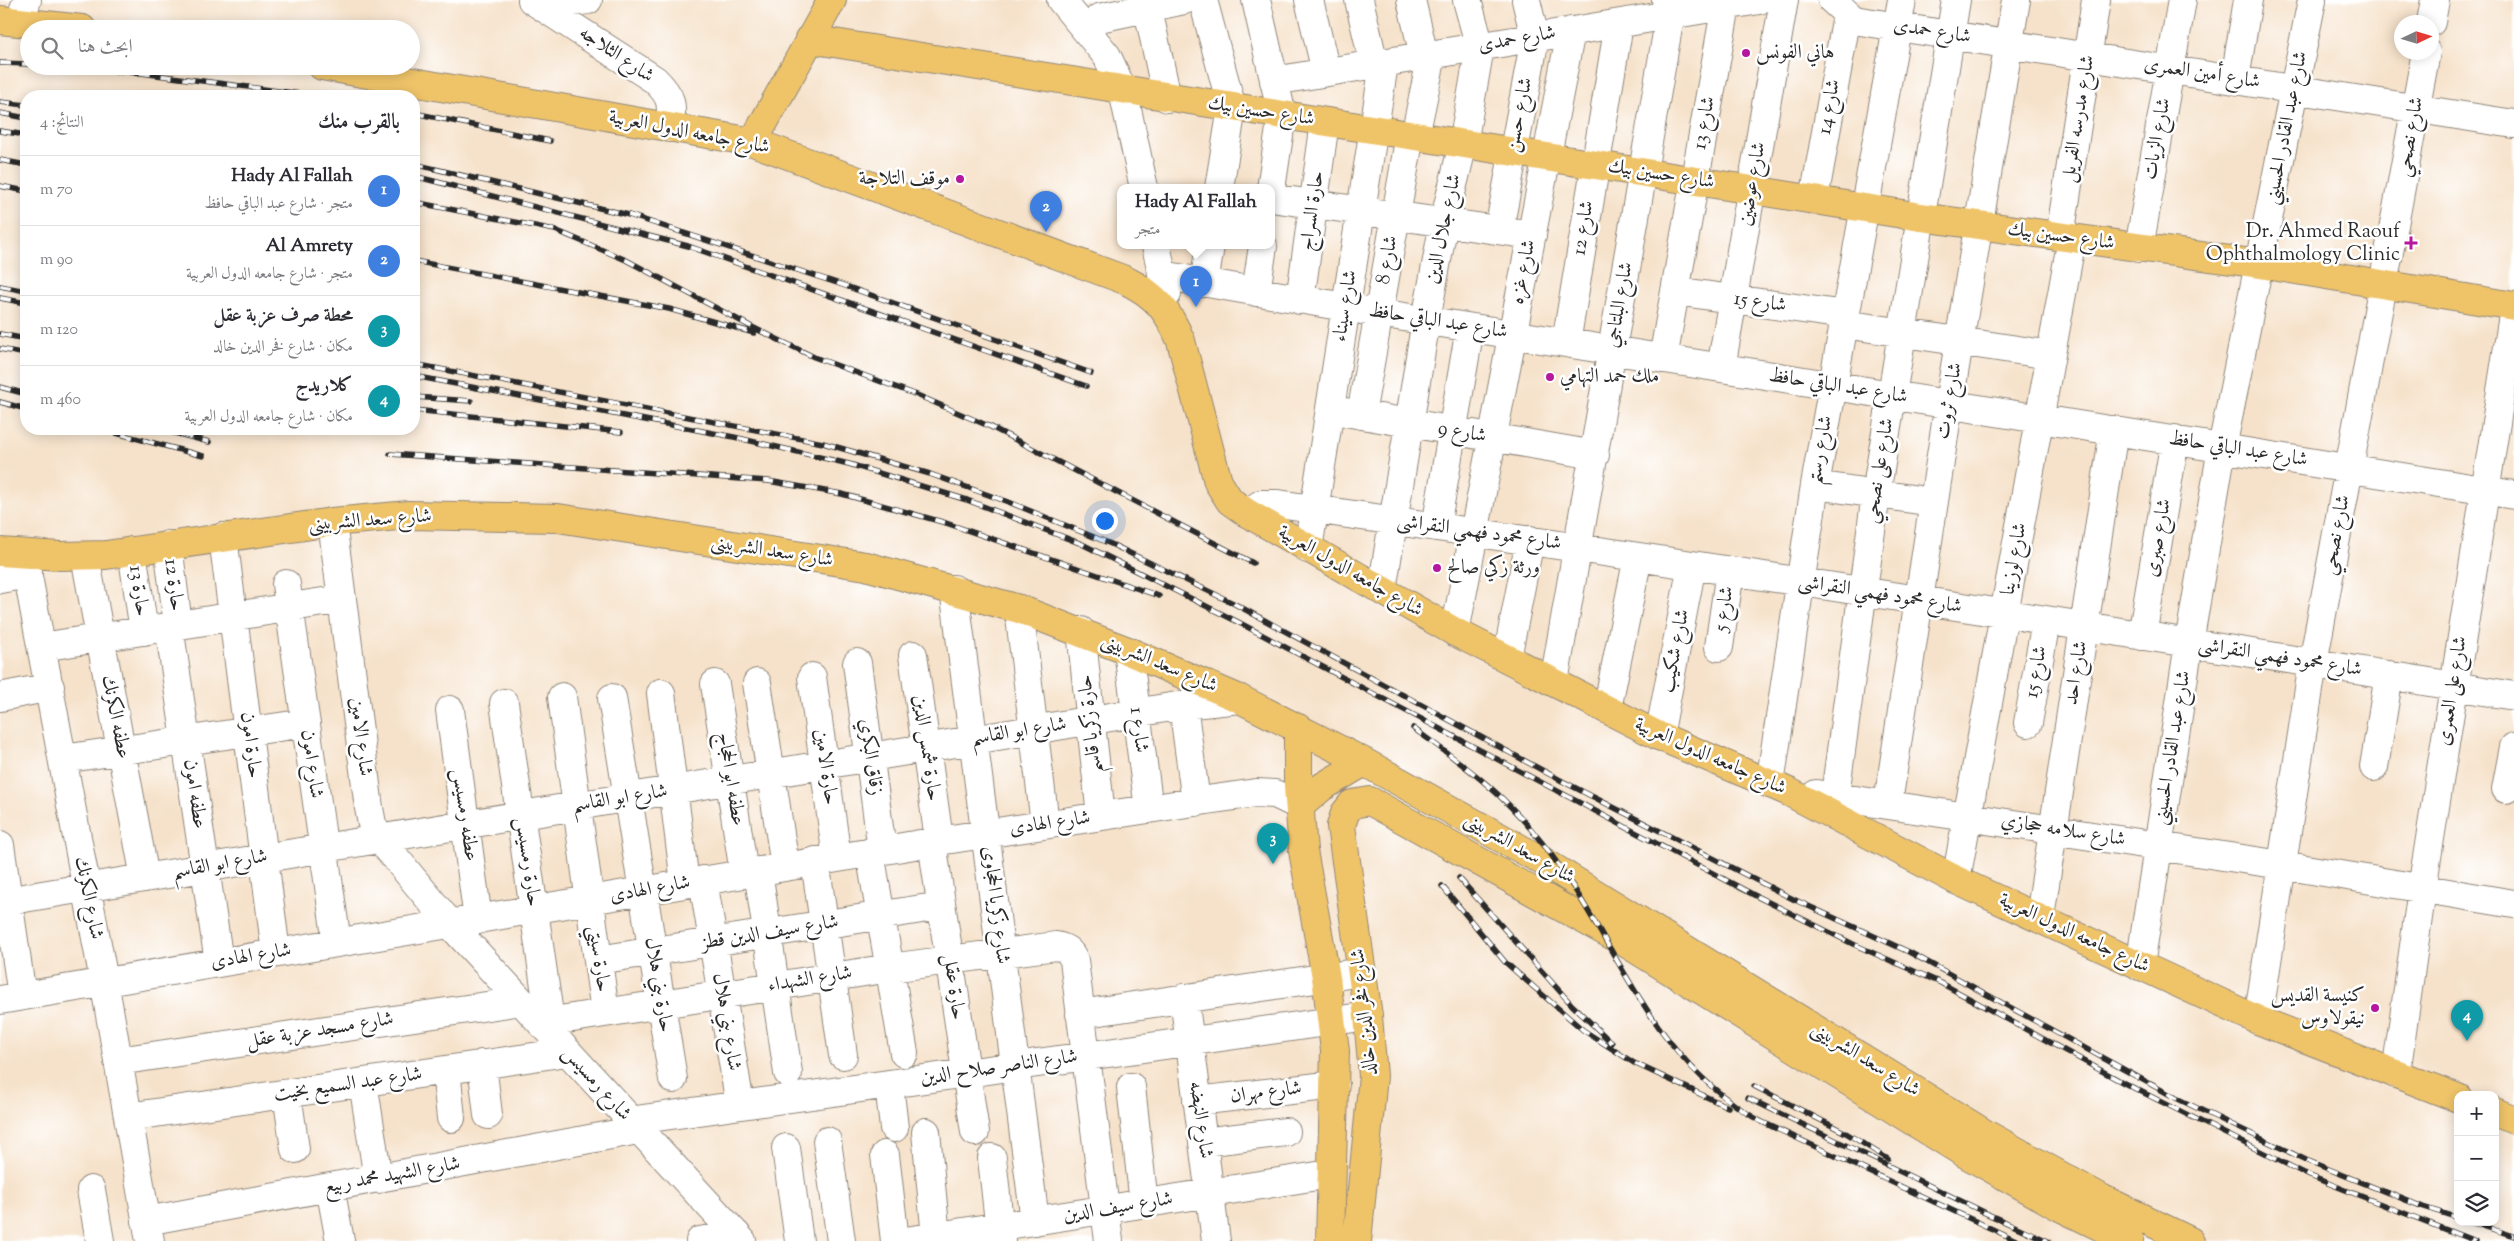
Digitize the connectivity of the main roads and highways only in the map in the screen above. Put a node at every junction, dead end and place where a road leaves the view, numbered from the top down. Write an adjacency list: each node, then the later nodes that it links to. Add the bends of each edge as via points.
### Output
1 (832, 0): 4 (main road)
2 (16, 14): 3 (main road)
3 (42, 20)
4 (809, 39): 6 (main road); 7 (main road, شارع حسين بيك, via 1921,217 2260,264)
5 (373, 75): 6 (main road, شارع جامعه الدول العربية)
6 (753, 142): 15 (main road, شارع جامعه الدول العربية, via 1146,290 1161,304 1181,341 1218,482 1230,500 1308,549 1455,632 1659,736 1780,788 1956,880 2140,966 2258,1020)
7 (2514, 307)
8 (18, 560): 9 (main road, شارع سعد الشربينى, via 85,556 332,522 409,515 558,518 866,566 954,589 1081,632 1240,699)
9 (1298, 728): 10 (main road, شارع سعد الشربينى); 12 (main road, شارع فخر الدين خالد)
10 (1364, 762): 12 (main road, via 1322,787); 13 (main road, شارع سعد الشربينى)
11 (1370, 801): 14 (main road, شارع سعد الشربينى); 19 (main road, شارع فخر الدين خالد, via 1352,804 1341,826 1368,1016 1373,1076)
12 (1300, 806): 18 (main road, شارع فخر الدين خالد, via 1304,851 1332,1020 1335,1085)
13 (1539, 859): 14 (main road); 21 (main road, شارع سعد الشربينى, via 1984,1133 2103,1199)
14 (1525, 886): 20 (main road, شارع سعد الشربينى, via 1642,953 1964,1153 2060,1207)
15 (2454, 1096)
16 (2499, 1114): 17 (main road)
17 (2514, 1120)
18 (1330, 1241)
19 (1357, 1241)
20 (2130, 1241)
21 (2190, 1241)

